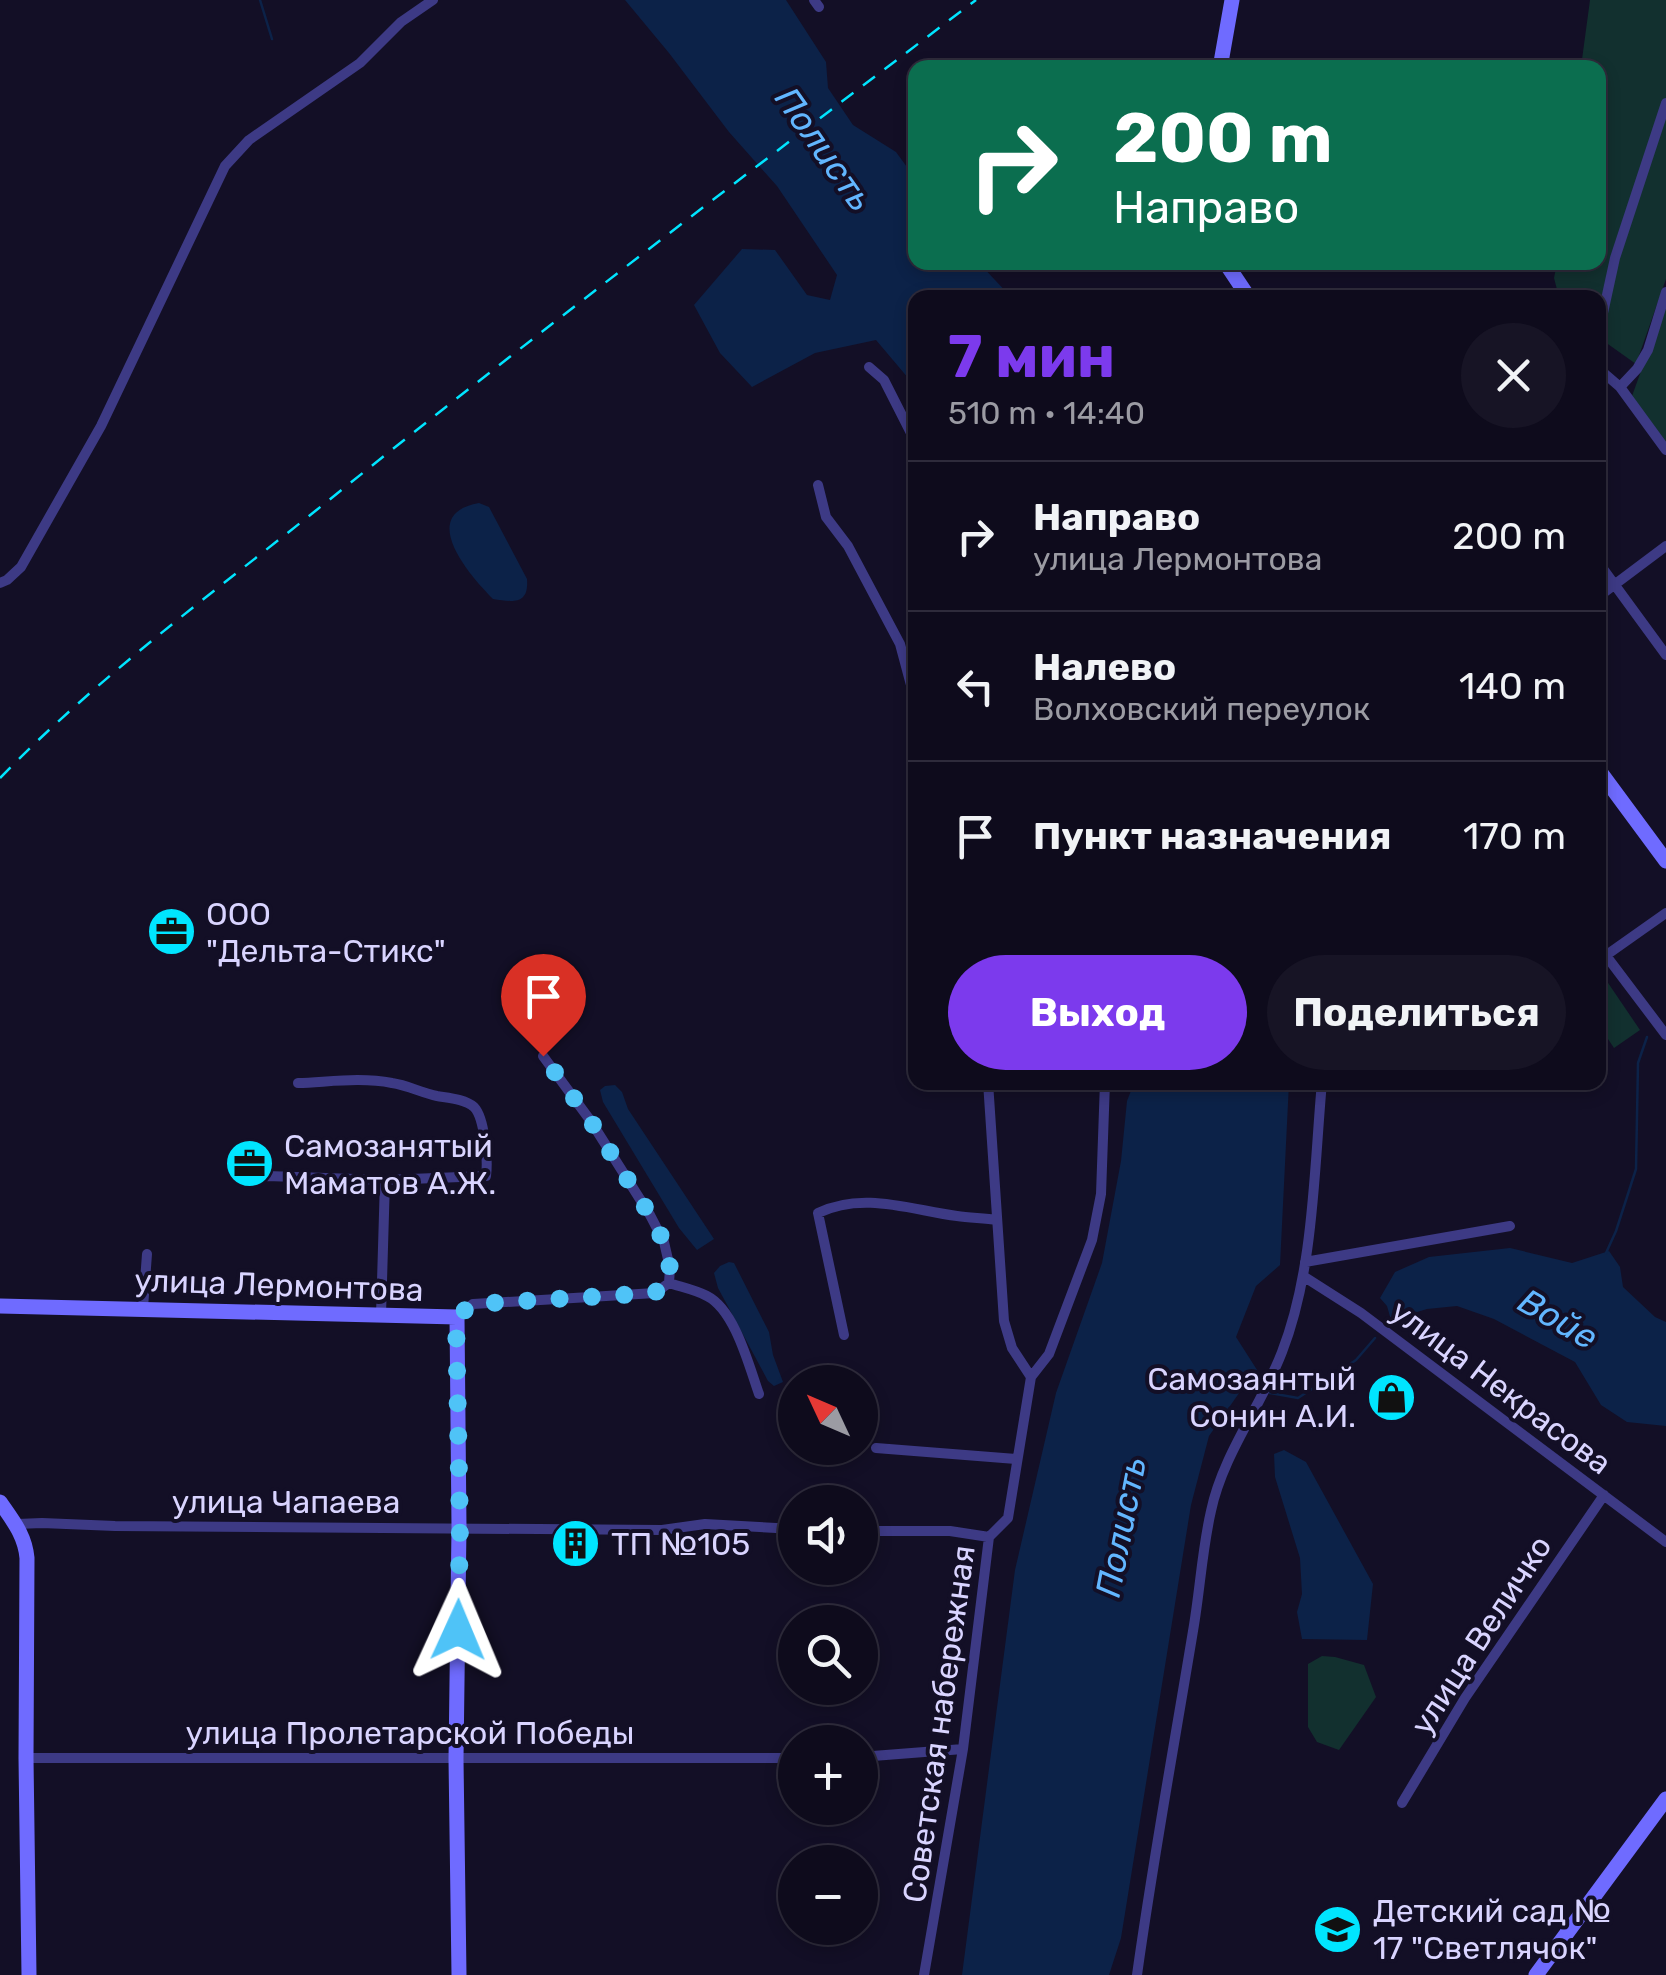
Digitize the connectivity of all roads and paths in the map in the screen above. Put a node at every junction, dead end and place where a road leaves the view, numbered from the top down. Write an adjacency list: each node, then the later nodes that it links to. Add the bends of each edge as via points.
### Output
1 (433, 0): 15 (street, via 360,63 249,140 225,166 100,426 21,567)
2 (1232, 0): 3 (street)
3 (1221, 60)
4 (1666, 103): 6 (street)
5 (1666, 292): 9 (street, via 1648,350)
6 (1606, 299)
7 (870, 367): 10 (street)
8 (1606, 375): 9 (street)
9 (1620, 388): 11 (street)
10 (908, 426)
11 (1666, 450)
12 (818, 485): 19 (street, via 826,517 900,644)
13 (1666, 546): 16 (street)
14 (1606, 574): 16 (street)
15 (0, 583)
16 (1614, 585): 17 (street); 18 (street)
17 (1606, 592)
18 (1666, 656)
19 (908, 674)
20 (1606, 780): 21 (street)
21 (1666, 860)
22 (1666, 913): 23 (street)
23 (1606, 955)
24 (1606, 963): 25 (street)
25 (1666, 1035)
26 (543, 1056): 38 (street, via 650,1215 664,1242)
27 (298, 1083): 32 (street, via 394,1083 473,1106 486,1176)
28 (989, 1090): 33 (street)
29 (1105, 1090): 44 (street, Советская набережная, via 1102,1194 1092,1240 1049,1354)
30 (1321, 1090): 36 (street)
31 (245, 1179): 32 (street)
32 (384, 1180): 41 (street)
33 (997, 1220): 43 (street, via 865,1202 818,1213); 44 (street, via 1004,1322)
34 (1510, 1226): 36 (street)
35 (147, 1254): 40 (street)
36 (1305, 1262): 37 (street)
37 (1303, 1276): 48 (street, улица Некрасова); 66 (street, via 1282,1352 1211,1508)
38 (669, 1283): 42 (street, улица Лермонтова, via 654,1293 473,1304); 45 (street, via 710,1296 722,1308)
39 (0, 1306): 40 (street, улица Лермонтова)
40 (143, 1308): 41 (street, улица Лермонтова)
41 (380, 1315): 42 (street, улица Лермонтова)
42 (456, 1317): 52 (street)
43 (844, 1335)
44 (1031, 1377): 47 (street, Советская набережная)
45 (759, 1394)
46 (878, 1448): 47 (street)
47 (1016, 1459): 54 (street, Советская набережная, via 1008,1518)
48 (1604, 1495): 55 (street, улица Некрасова); 62 (street, улица Величко)
49 (0, 1502): 50 (street)
50 (17, 1524): 52 (street, улица Чапаева); 58 (street, via 27,1558)
51 (778, 1527): 52 (street, улица Чапаева)
52 (460, 1528): 60 (street)
53 (878, 1531): 54 (street)
54 (989, 1537): 56 (street, Советская набережная)
55 (1666, 1542)
56 (962, 1749): 57 (street); 65 (street, Советская набережная)
57 (878, 1756)
58 (26, 1758): 60 (street, улица Пролетарской Победы); 63 (street)
59 (778, 1758): 60 (street, улица Пролетарской Победы)
60 (456, 1759): 64 (street)
61 (1666, 1800): 67 (street)
62 (1402, 1803)
63 (28, 1975)
64 (460, 1975)
65 (924, 1975)
66 (1137, 1975)
67 (1536, 1975)

